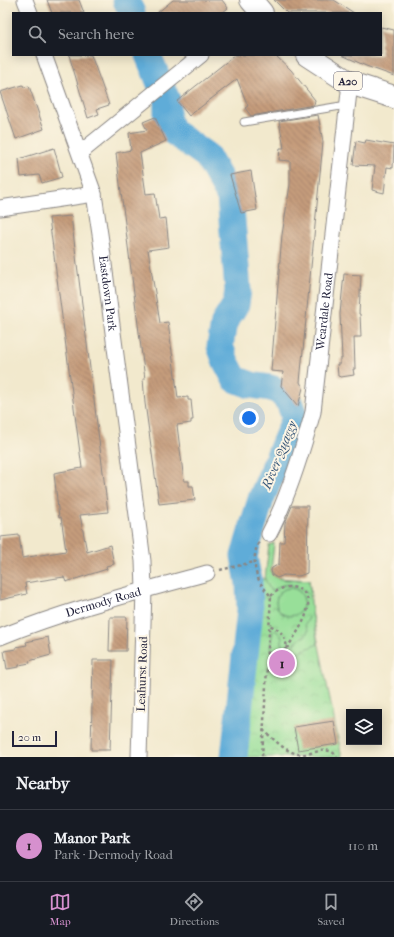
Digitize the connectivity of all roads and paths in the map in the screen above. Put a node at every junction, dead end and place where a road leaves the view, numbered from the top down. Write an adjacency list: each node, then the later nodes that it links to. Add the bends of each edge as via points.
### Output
1 (25, 0): 2 (street)
2 (30, 12)
3 (44, 56): 10 (street, Eastdown Park)
4 (200, 56): 10 (street)
5 (308, 56): 6 (highway, A20)
6 (350, 82): 7 (highway, A20); 8 (street, Weardale Road)
7 (394, 97)
8 (348, 105): 9 (lane); 13 (street, Weardale Road, via 313,412 306,439)
9 (244, 122)
10 (80, 153): 11 (street, Eastdown Park)
11 (94, 194): 12 (street); 17 (street, Eastdown Park)
12 (0, 208)
13 (269, 534)
14 (256, 546): 15 (path)
15 (254, 562): 16 (path); 18 (path, via 256,575 262,587)
16 (207, 573): 17 (street, Dermody Road)
17 (144, 590): 20 (street, Dermody Road, via 35,623); 25 (street, Leahurst Road)
18 (271, 596): 19 (path); 21 (path, via 283,588 290,587 303,591 307,598 308,609 301,627)
19 (269, 624): 21 (path, via 278,628 285,636); 22 (path)
20 (0, 637)
21 (287, 648): 22 (path); 23 (path)
22 (267, 655): 24 (path)
23 (289, 657)
24 (263, 729): 26 (path); 27 (path, via 286,750 301,755 328,750)
25 (140, 757)
26 (262, 757)
27 (337, 757)

